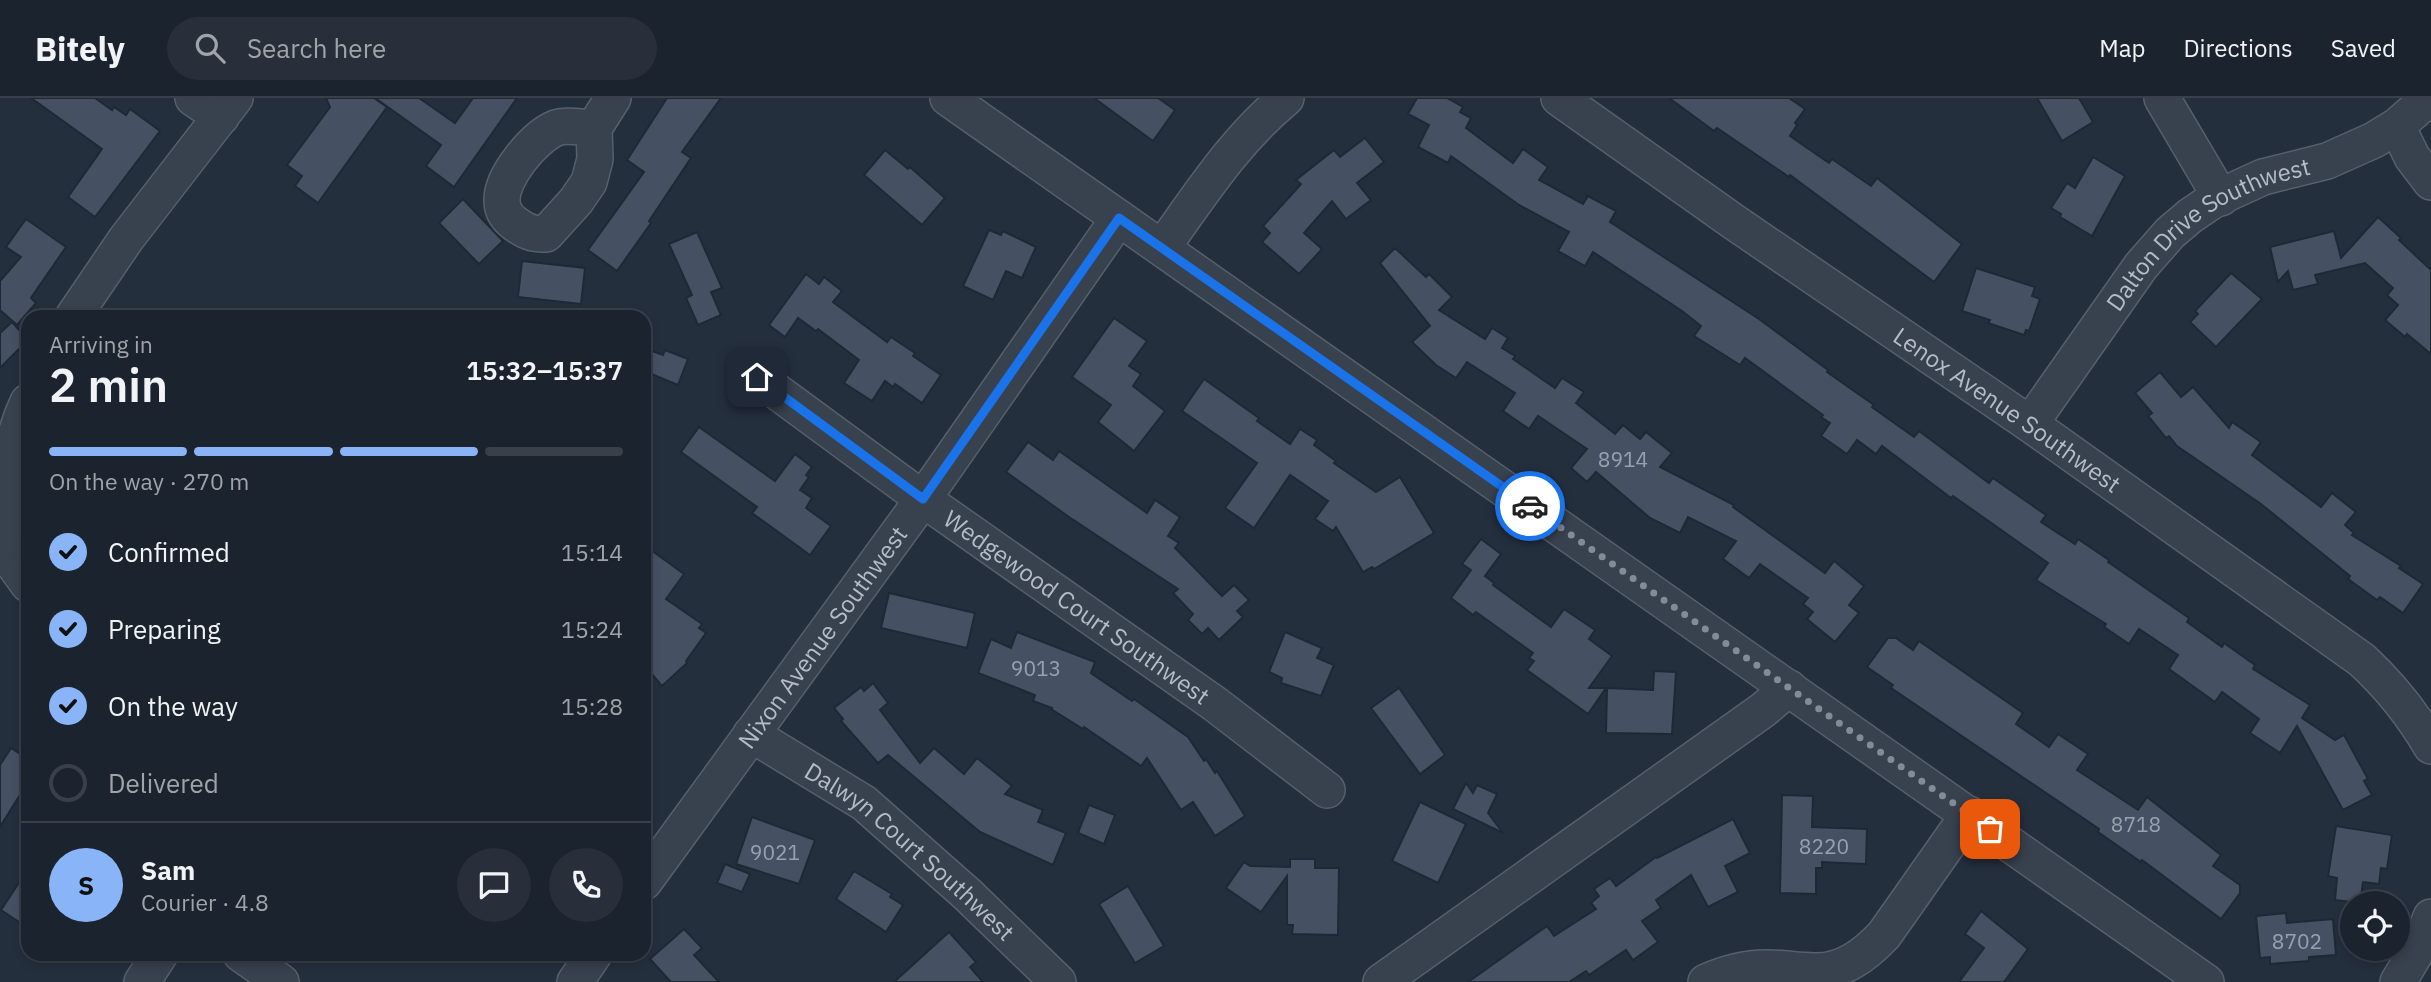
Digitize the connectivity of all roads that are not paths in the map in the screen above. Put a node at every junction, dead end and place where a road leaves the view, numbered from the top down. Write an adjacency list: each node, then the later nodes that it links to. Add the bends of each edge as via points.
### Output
1 (613, 98): 9 (street)
2 (948, 98): 12 (street)
3 (1286, 98): 13 (street, via 1226,158)
4 (1559, 98): 17 (street, Lenox Avenue Southwest)
5 (2162, 98): 11 (street)
6 (2429, 98): 8 (street, Dalton Drive Southwest)
7 (217, 104): 14 (street)
8 (2397, 126): 10 (street); 11 (street, Dalton Drive Southwest, via 2327,161 2263,177)
9 (594, 128)
10 (2431, 182)
11 (2221, 198): 17 (street, Dalton Drive Southwest, via 2170,233 2148,258)
12 (1119, 218): 13 (street); 19 (street, Nixon Avenue Southwest)
13 (1162, 248): 22 (street)
14 (78, 310)
15 (757, 377): 19 (street, Wedgewood Court Southwest)
16 (21, 417): 18 (street)
17 (2030, 424): 24 (street, Lenox Avenue Southwest, via 2362,660 2388,684)
18 (6, 450): 20 (street)
19 (923, 499): 23 (street, Nixon Avenue Southwest); 25 (street, Wedgewood Court Southwest, via 1215,704)
20 (0, 546): 21 (street)
21 (21, 574)
22 (1790, 688): 26 (street); 34 (street)
23 (751, 734): 27 (street, Nixon Avenue Southwest); 33 (street, Dalwyn Court Southwest, via 864,803)
24 (2431, 746)
25 (1327, 789)
26 (1969, 814): 35 (street, via 1869,951 1829,970 1768,967); 36 (street)
27 (651, 868)
28 (2431, 917): 37 (street)
29 (156, 961): 31 (street)
30 (251, 961): 32 (street)
31 (142, 982)
32 (281, 982)
33 (1058, 982)
34 (1381, 982)
35 (1706, 982)
36 (2206, 982)
37 (2398, 982)

